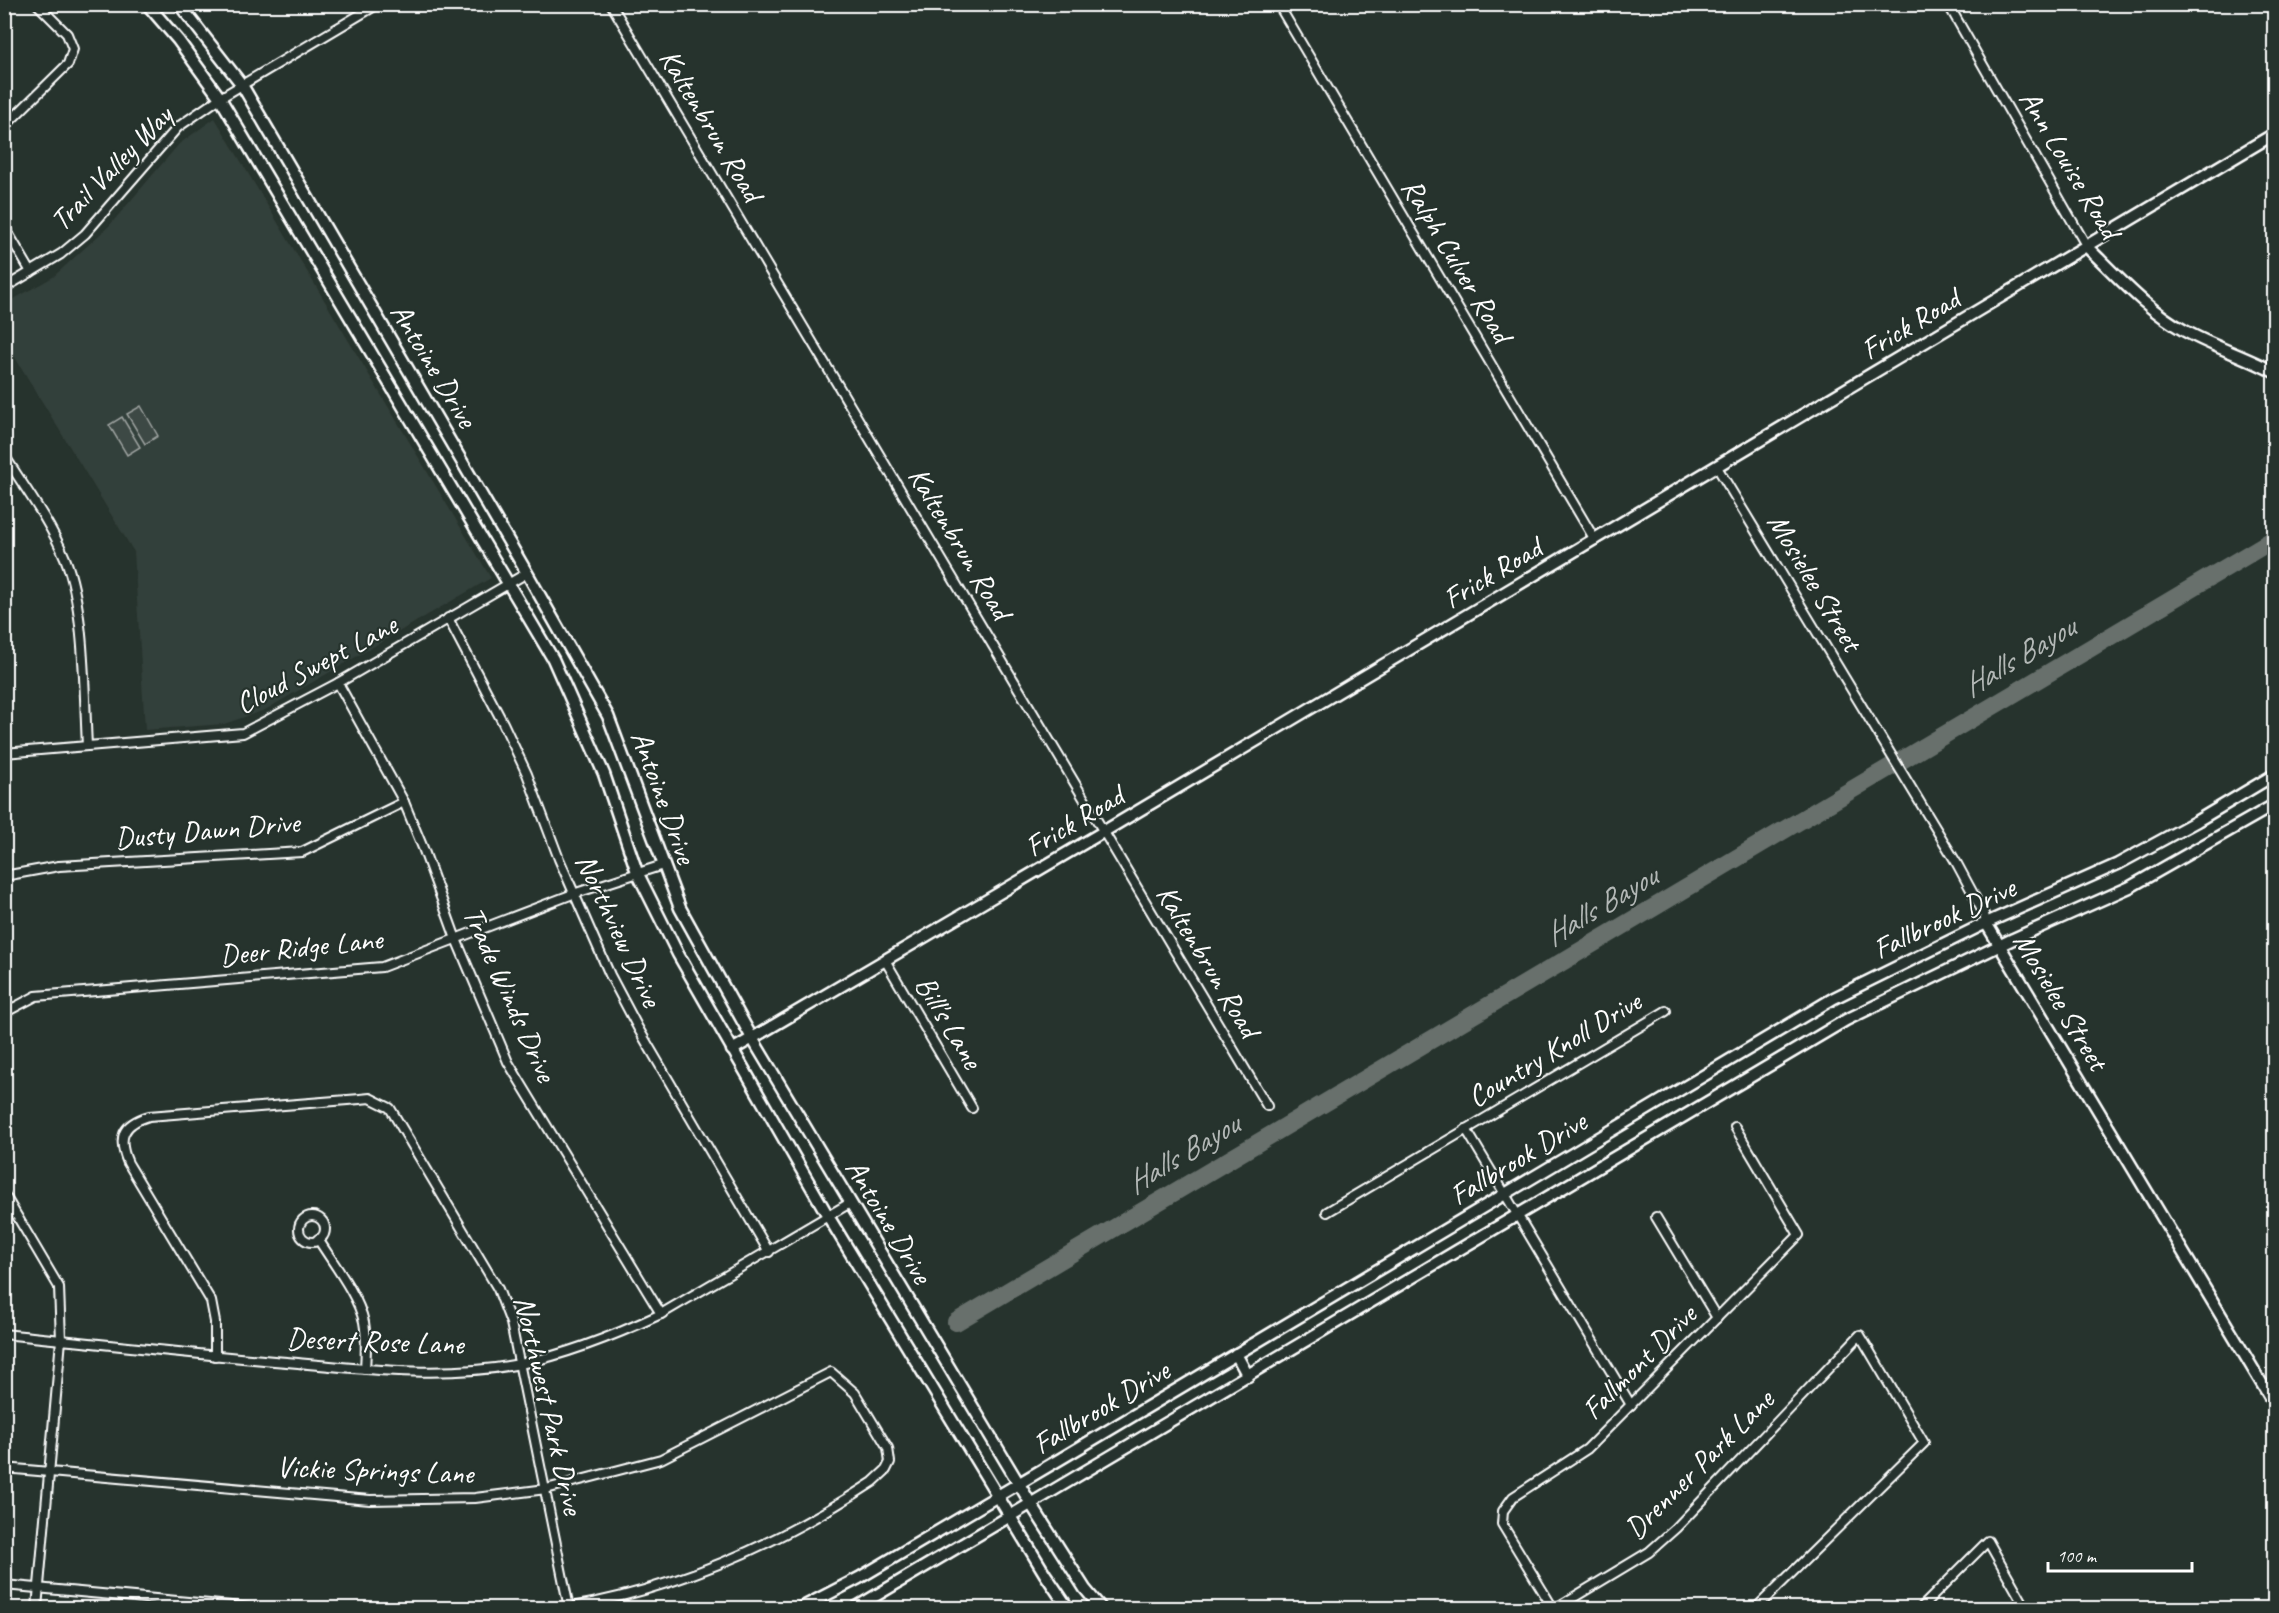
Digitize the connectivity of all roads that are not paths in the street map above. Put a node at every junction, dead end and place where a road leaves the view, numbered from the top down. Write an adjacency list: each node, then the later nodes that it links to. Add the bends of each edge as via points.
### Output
1 (37, 4): 10 (street, via 67,34 73,49 68,64)
2 (147, 4): 9 (main road, Antoine Drive)
3 (179, 4): 8 (main road, Antoine Drive)
4 (378, 4): 8 (street, Trail Valley Way)
5 (611, 4): 31 (street, Kaltenbrun Road)
6 (1278, 4): 21 (street, Ralph Culver Road)
7 (1948, 4): 13 (street, Ann Louise Road)
8 (242, 85): 9 (street, Trail Valley Way); 16 (main road, Antoine Drive)
9 (220, 98): 14 (street, Trail Valley Way, via 178,127 85,234); 17 (main road, Antoine Drive)
10 (4, 127)
11 (2274, 135): 13 (main road, Frick Road)
12 (4, 226): 14 (street)
13 (2087, 247): 18 (main road, Ann Louise Road, via 2145,303 2176,326); 20 (main road, Frick Road)
14 (31, 272): 15 (street, Trail Valley Way)
15 (4, 288)
16 (396, 350): 17 (main road); 22 (main road, Antoine Drive)
17 (377, 361): 23 (main road, Antoine Drive)
18 (2274, 372)
19 (4, 455): 26 (street, via 70,572 82,652)
20 (1717, 467): 21 (main road, Frick Road); 36 (street, Mosielee Street, via 1956,862)
21 (1594, 540): 31 (main road, Frick Road)
22 (527, 573): 23 (street, Cloud Swept Lane); 32 (main road, Antoine Drive, via 608,716)
23 (508, 584): 24 (street, Cloud Swept Lane); 33 (main road, Antoine Drive, via 553,659 580,716)
24 (448, 618): 25 (street, Cloud Swept Lane); 35 (street, Northview Drive, via 504,723)
25 (338, 682): 26 (street, Cloud Swept Lane, via 243,733); 29 (street, Trade Winds Drive)
26 (87, 746): 27 (street, Cloud Swept Lane)
27 (4, 753)
28 (2274, 775): 36 (main road, Fallbrook Drive, via 2118,864)
29 (404, 802): 34 (street, Dusty Dawn Drive, via 302,852 59,866); 37 (street, Trade Winds Drive)
30 (2274, 805): 38 (main road, Fallbrook Drive, via 2130,887)
31 (1103, 832): 39 (main road, Frick Road); 44 (street, Kaltenbrun Road)
32 (663, 865): 33 (street, Deer Ridge Lane); 42 (main road, Antoine Drive, via 680,908)
33 (637, 872): 35 (street, Deer Ridge Lane); 43 (main road, Antoine Drive)
34 (4, 876)
35 (573, 894): 37 (street, Deer Ridge Lane); 56 (street, Northview Drive, via 638,1028)
36 (1986, 923): 38 (main road, Mosielee Street); 49 (main road, Fallbrook Drive, via 1834,998)
37 (456, 939): 41 (street, Deer Ridge Lane, via 382,967 36,996); 57 (street, Trade Winds Drive, via 508,1062)
38 (2000, 946): 53 (main road, Fallbrook Drive, via 1846,1020); 66 (main road, Mosielee Street)
39 (885, 960): 42 (main road, Frick Road); 45 (street, Bill's Lane)
40 (1666, 1011): 47 (street, Country Knoll Drive)
41 (4, 1013)
42 (752, 1038): 43 (main road, Frick Road); 50 (main road, Antoine Drive)
43 (732, 1050): 52 (main road, Antoine Drive)
44 (1267, 1106)
45 (972, 1108)
46 (1735, 1127): 58 (street, Fallmont Drive, via 1799,1236)
47 (1466, 1129): 49 (street, Country Knoll Drive); 51 (street, Country Knoll Drive)
48 (4, 1194): 60 (street, via 59,1287)
49 (1504, 1194): 53 (street, Country Knoll Drive); 61 (main road, Fallbrook Drive)
50 (850, 1203): 52 (street, Desert Rose Lane); 70 (main road, Antoine Drive)
51 (1328, 1212)
52 (828, 1216): 56 (street, Desert Rose Lane); 72 (main road, Antoine Drive)
53 (1518, 1216): 65 (main road, Fallbrook Drive); 67 (street, Country Knoll Drive)
54 (1656, 1217): 58 (street)
55 (318, 1239): 64 (street, via 361,1313)
56 (769, 1252): 57 (street, Desert Rose Lane)
57 (661, 1314): 63 (street, Desert Rose Lane, via 573,1350)
58 (1716, 1318): 67 (street, Fallmont Drive)
59 (4, 1334): 60 (street, Desert Rose Lane)
60 (61, 1340): 62 (street, Desert Rose Lane); 69 (street)
61 (1236, 1354): 65 (main road); 70 (main road, Fallbrook Drive)
62 (215, 1356): 63 (street, Northwest Park Drive, via 211,1301 128,1163 123,1143 126,1127 149,1116 370,1098 390,1108 401,1123 498,1288 512,1323); 64 (street, Desert Rose Lane)
63 (520, 1364): 64 (street, Desert Rose Lane, via 442,1372); 71 (street, Northwest Park Drive)
64 (365, 1369)
65 (1248, 1376): 73 (main road, Fallbrook Drive)
66 (2274, 1404)
67 (1631, 1405): 84 (street, Fallmont Drive, via 1587,1449 1513,1497 1503,1511 1502,1524)
68 (4, 1468): 69 (street, Vickie Springs Lane)
69 (49, 1473): 71 (street, Vickie Springs Lane, via 370,1500 475,1498); 76 (street)
70 (1020, 1483): 72 (main road, Fallbrook Drive); 73 (main road, Antoine Drive)
71 (546, 1489): 79 (street, Northwest Park Drive); 79 (street, Vickie Springs Lane, via 661,1458 831,1372 855,1393 888,1448 890,1462 873,1482 771,1542 709,1569)
72 (997, 1496): 74 (main road, Antoine Drive); 80 (main road, Fallbrook Drive)
73 (1031, 1504): 74 (main road, Fallbrook Drive); 83 (main road, Antoine Drive)
74 (1010, 1516): 81 (main road, Fallbrook Drive); 82 (main road, Antoine Drive)
75 (4, 1585): 76 (street)
76 (39, 1588): 77 (street); 78 (street)
77 (37, 1608)
78 (253, 1608)
79 (568, 1608)
80 (801, 1608)
81 (855, 1608)
82 (1068, 1608)
83 (1101, 1608)
84 (1554, 1608): 85 (street, Drenner Park Lane, via 1649,1552 1860,1335 1924,1443)
85 (1756, 1608)
86 (1921, 1608): 87 (street, via 1988,1541)
87 (2026, 1608)

